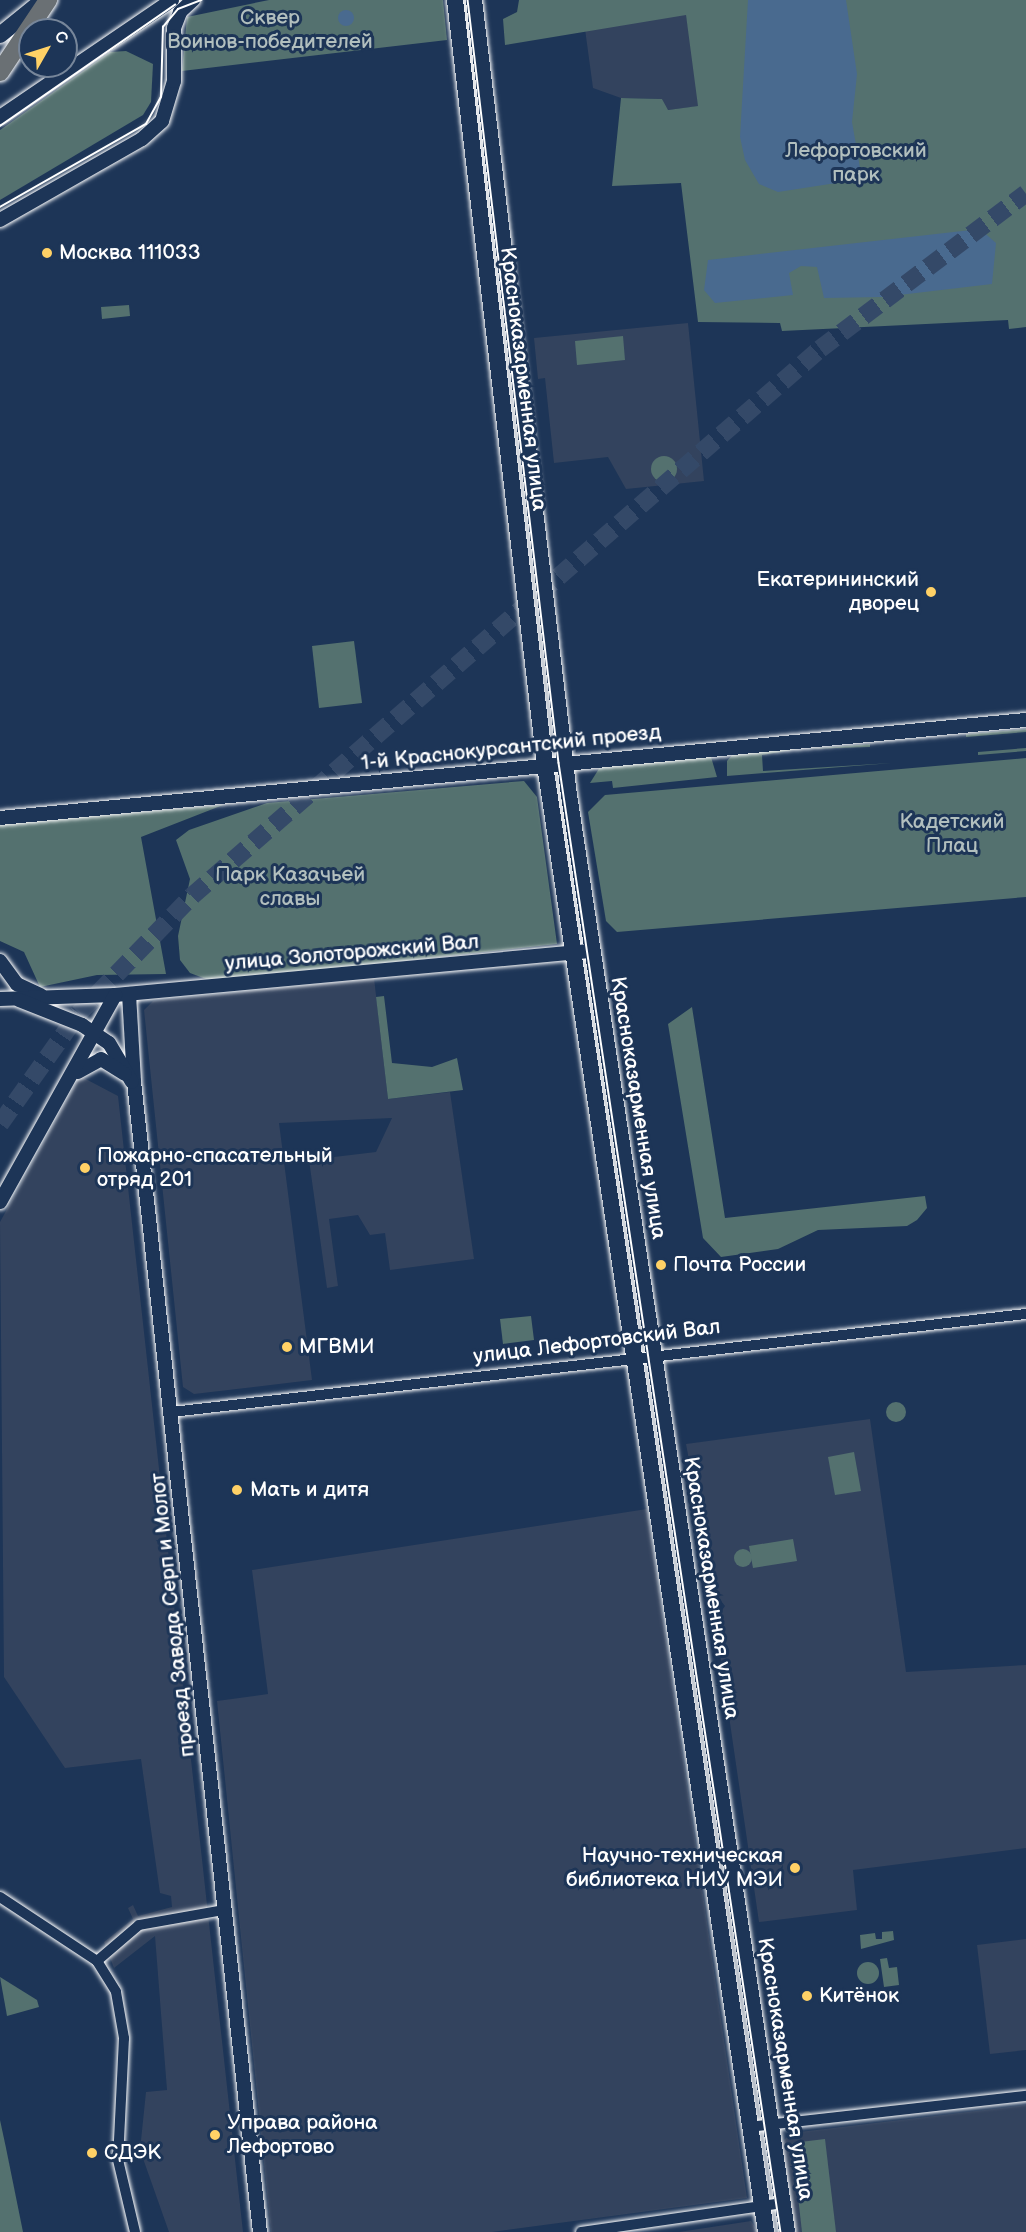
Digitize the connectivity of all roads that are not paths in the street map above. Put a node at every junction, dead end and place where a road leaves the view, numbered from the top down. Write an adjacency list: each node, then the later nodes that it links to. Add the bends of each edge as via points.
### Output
1 (42, 0): 7 (main road)
2 (48, 0): 8 (main road)
3 (172, 0): 9 (street)
4 (193, 0): 10 (street, via 180,12 174,28 172,96 162,121 142,139)
5 (455, 0): 13 (main road, Красноказарменная улица)
6 (474, 0): 12 (main road, Красноказарменная улица)
7 (0, 35)
8 (0, 72)
9 (2, 114)
10 (0, 220)
11 (1026, 720): 12 (street, 1-й Краснокурсантский проезд)
12 (566, 763): 13 (street, 1-й Краснокурсантский проезд); 15 (main road, Красноказарменная улица)
13 (545, 765): 14 (street, 1-й Краснокурсантский проезд); 16 (main road, Красноказарменная улица)
14 (0, 818)
15 (592, 951): 16 (street, улица Золоторожский Вал); 29 (main road, Красноказарменная улица)
16 (574, 953): 19 (street, улица Золоторожский Вал); 30 (main road, Красноказарменная улица)
17 (0, 961): 18 (street)
18 (8, 974): 21 (street, via 25,989); 22 (street)
19 (129, 994): 20 (street, улица Золоторожский Вал); 26 (street, проезд Завода Серп и Молот)
20 (115, 995): 21 (street, улица Золоторожский Вал); 24 (street)
21 (46, 996): 23 (street, улица Золоторожский Вал)
22 (0, 997): 23 (street, улица Золоторожский Вал)
23 (16, 999): 24 (street)
24 (96, 1035): 25 (street); 26 (street, via 119,1055)
25 (73, 1075): 26 (street, via 95,1060 105,1060); 27 (street)
26 (135, 1086): 31 (street, проезд Завода Серп и Молот)
27 (0, 1202)
28 (1026, 1314): 29 (street, улица Лефортовский Вал)
29 (652, 1353): 30 (street, улица Лефортовский Вал); 36 (main road, Красноказарменная улица)
30 (634, 1355): 31 (street, улица Лефортовский Вал); 37 (main road, Красноказарменная улица)
31 (172, 1412): 33 (street, проезд Завода Серп и Молот)
32 (0, 1897): 34 (street)
33 (224, 1910): 34 (street, via 139,1924); 41 (street, проезд Завода Серп и Молот)
34 (97, 1961): 40 (street, via 116,1992 124,2024 118,2160)
35 (1026, 2097): 36 (street)
36 (772, 2124): 37 (street); 38 (main road, Красноказарменная улица)
37 (749, 2127): 39 (main road, Красноказарменная улица)
38 (783, 2203): 39 (street); 44 (main road, Красноказарменная улица)
39 (762, 2207): 42 (street); 43 (main road, Красноказарменная улица)
40 (135, 2232)
41 (260, 2232)
42 (581, 2232)
43 (766, 2232)
44 (787, 2232)

